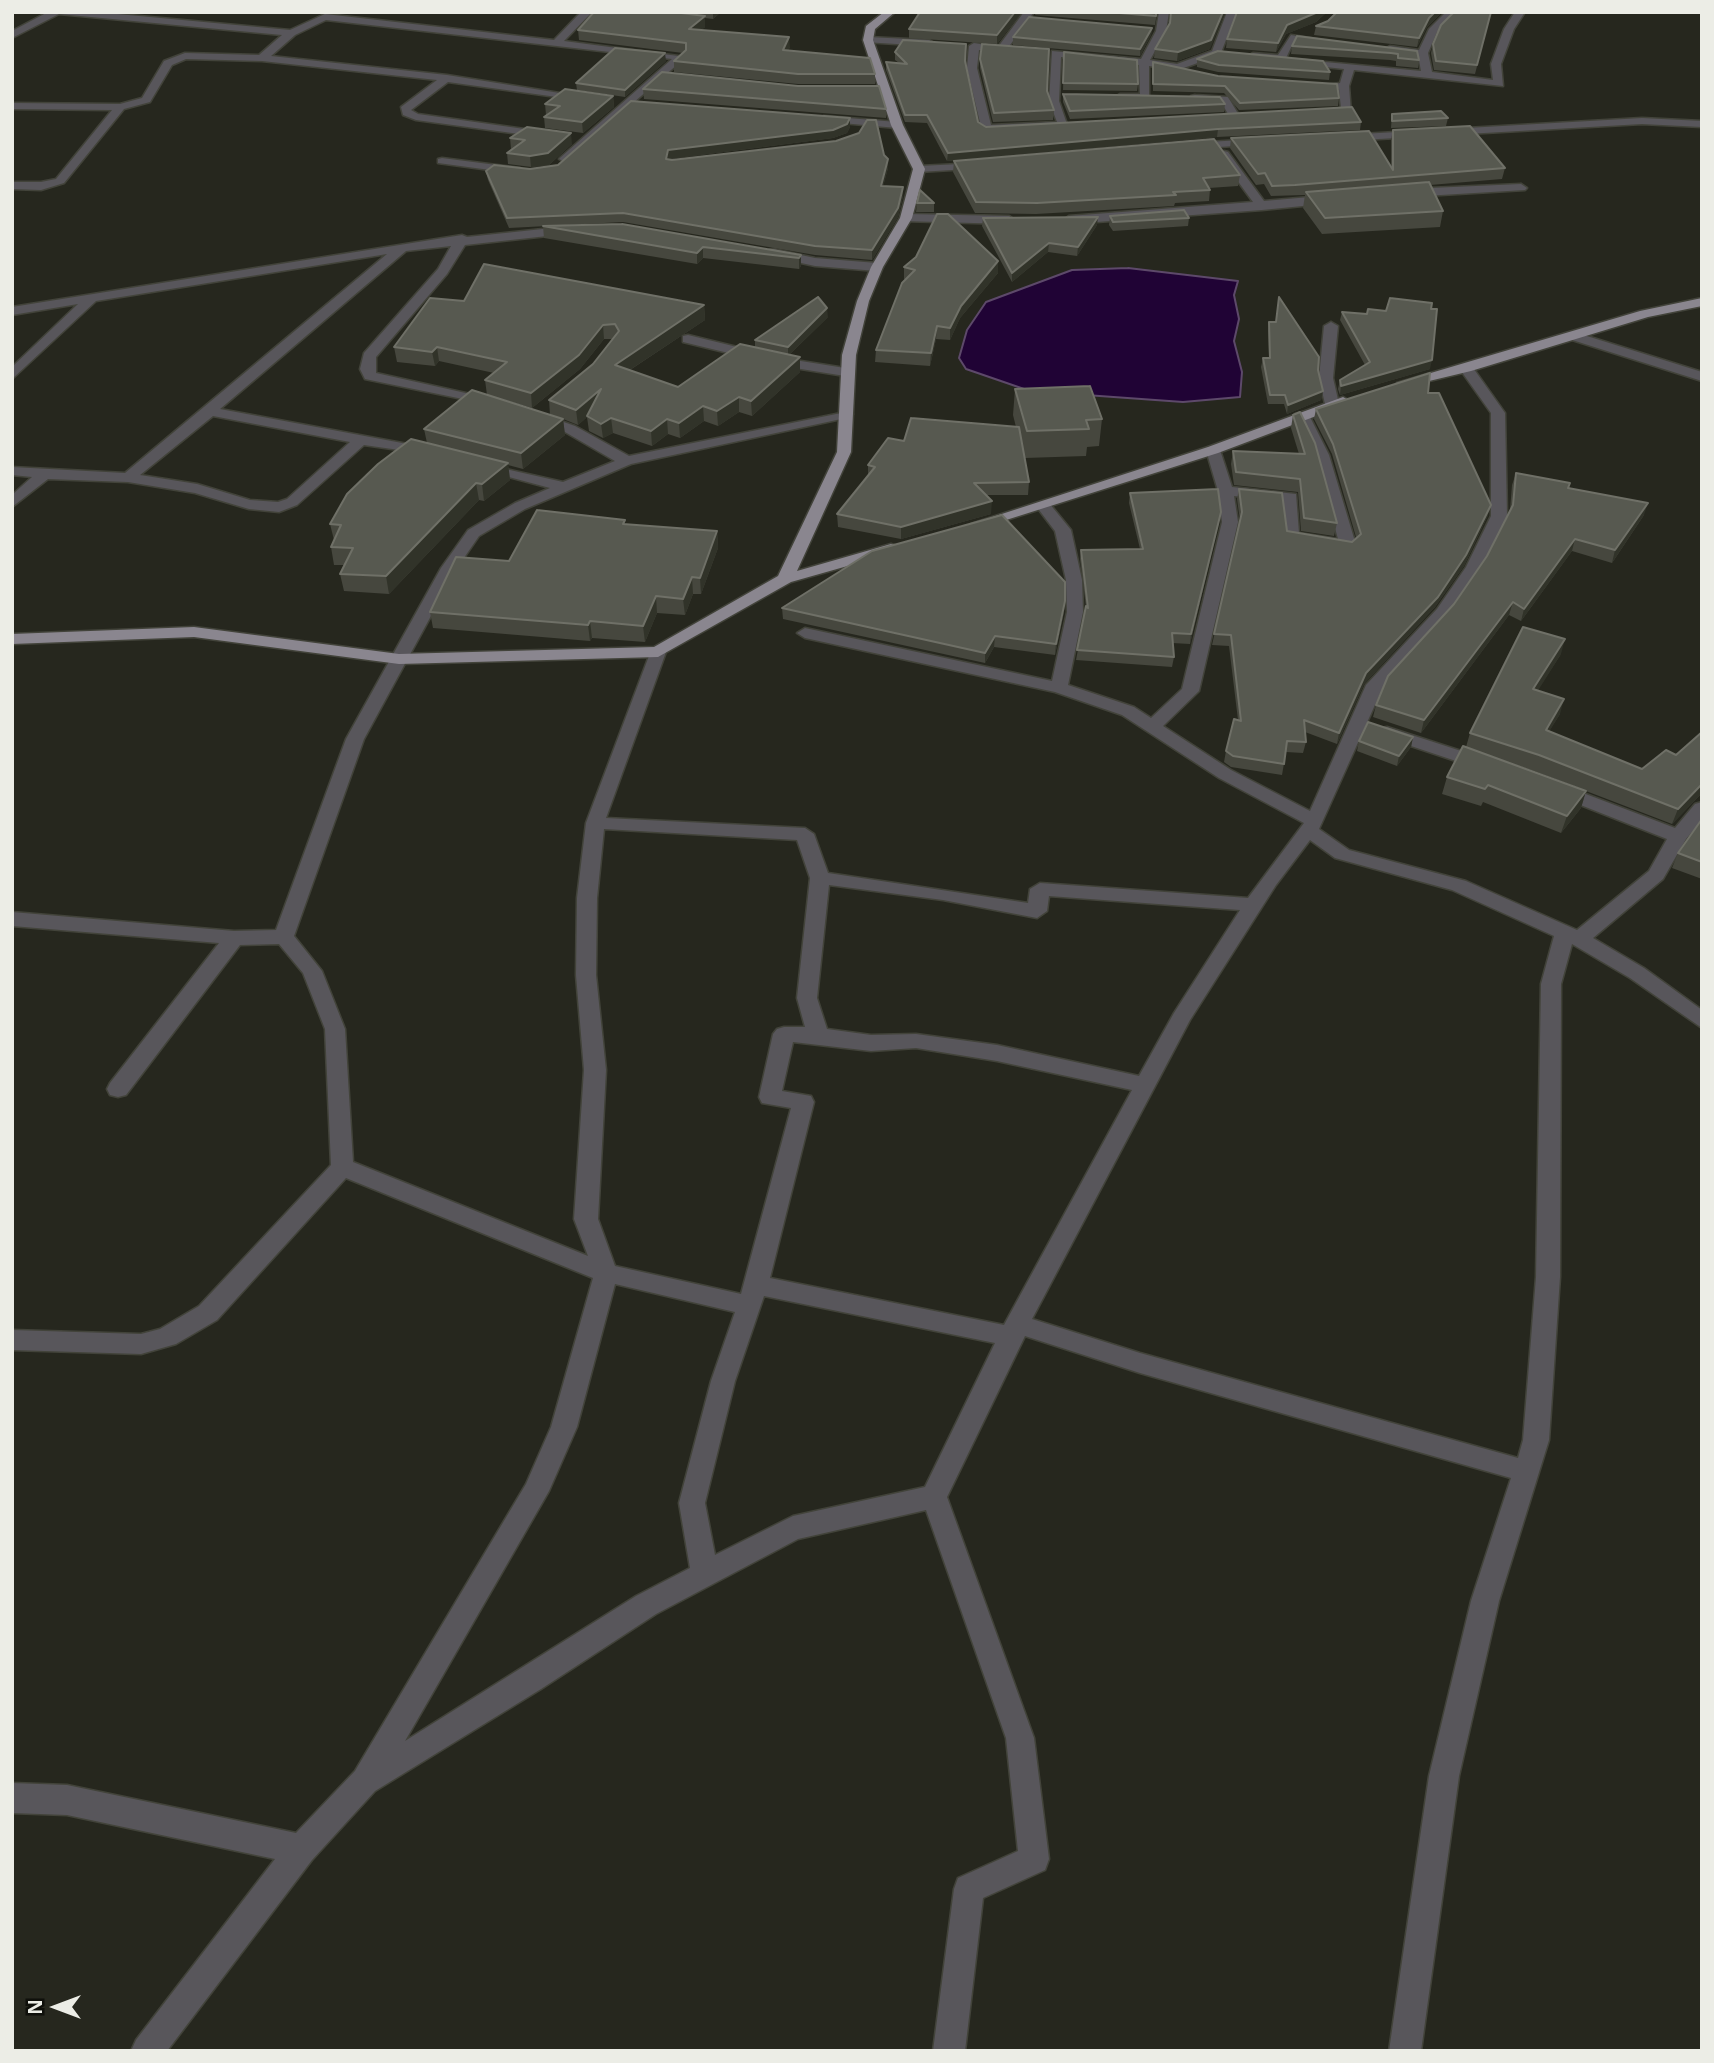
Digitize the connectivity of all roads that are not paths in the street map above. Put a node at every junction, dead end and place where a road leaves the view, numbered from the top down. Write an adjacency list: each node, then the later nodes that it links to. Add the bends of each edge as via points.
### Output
1 (58, 12): 12 (street); 14 (street)
2 (587, 12): 18 (street)
3 (890, 12): 16 (main road, via 870,28)
4 (1164, 12): 13 (street)
5 (1232, 12): 28 (street)
6 (1452, 12): 27 (street, via 1433,31)
7 (1520, 12): 37 (street, via 1496,64 1499,84)
8 (330, 15): 14 (street); 18 (street)
9 (1030, 17): 23 (street)
10 (1312, 28): 15 (street)
11 (1148, 30): 13 (street)
12 (15, 32)
13 (1161, 32): 33 (street)
14 (291, 33): 31 (street)
15 (1292, 38): 17 (street); 32 (street)
16 (869, 40): 19 (street); 63 (main road, via 880,90)
17 (1331, 42)
18 (557, 43): 38 (street, via 681,57)
19 (948, 44)
20 (961, 45): 21 (street)
21 (974, 46): 23 (street); 64 (street, via 972,68 986,129)
22 (1383, 48): 27 (street)
23 (1001, 50): 24 (street)
24 (1015, 50)
25 (1042, 52): 26 (street)
26 (1056, 52): 33 (street); 43 (street)
27 (1423, 53): 37 (street)
28 (1216, 54): 29 (street); 34 (street)
29 (1229, 54)
30 (1242, 55): 32 (street)
31 (262, 58): 39 (street); 54 (street, via 185,56 168,63 146,100)
32 (1281, 58): 35 (street)
33 (1144, 62): 34 (street); 46 (street)
34 (1178, 68): 36 (street)
35 (1350, 68): 37 (street); 42 (street)
36 (1204, 74)
37 (1427, 75)
38 (659, 76): 40 (street); 51 (street)
39 (447, 78): 49 (street); 65 (street, via 405,109 407,113)
40 (673, 78)
41 (1320, 85): 42 (street)
42 (1343, 86): 55 (street, via 1347,111)
43 (1055, 96): 44 (street); 64 (street)
44 (1068, 96)
45 (1107, 97): 46 (street)
46 (1145, 97): 47 (street)
47 (1158, 98)
48 (1185, 98): 57 (street, via 1224,99)
49 (599, 99)
50 (612, 101): 51 (street)
51 (626, 103): 52 (street); 69 (street)
52 (651, 105)
53 (13, 107): 54 (street)
54 (120, 107): 78 (street, via 60,181)
55 (1305, 114)
56 (1249, 116): 57 (street)
57 (1235, 117): 59 (street)
58 (806, 118): 60 (street)
59 (1222, 118)
60 (861, 122): 63 (street); 66 (street)
61 (1077, 124): 64 (street)
62 (1702, 124): 68 (street, via 1642,121)
63 (897, 125): 75 (main road)
64 (1063, 125)
65 (560, 137)
66 (854, 137)
67 (573, 138): 69 (street)
68 (1332, 138)
69 (586, 140): 76 (street)
70 (1268, 141): 71 (street)
71 (1217, 144): 72 (street); 82 (street)
72 (1177, 147)
73 (442, 161): 77 (street)
74 (989, 165): 75 (street)
75 (919, 169): 83 (main road)
76 (553, 170)
77 (531, 173)
78 (12, 185)
79 (1521, 187): 80 (street)
80 (1390, 194)
81 (1340, 198): 82 (street)
82 (1262, 206): 84 (street)
83 (906, 218): 85 (street); 90 (main road)
84 (1060, 220)
85 (1023, 221)
86 (588, 229): 87 (street)
87 (462, 239): 88 (street); 104 (street, via 443,271 369,356 367,369 370,376)
88 (402, 248): 91 (street); 105 (street)
89 (756, 251): 90 (street)
90 (877, 267): 98 (main road)
91 (92, 298): 93 (street); 99 (street)
92 (1702, 302): 95 (main road)
93 (12, 312)
94 (1331, 326): 103 (street, via 1326,378)
95 (1574, 335): 97 (main road); 100 (street)
96 (688, 339): 98 (street)
97 (1466, 368): 101 (main road); 129 (street, via 1498,414 1499,516 1474,567 1443,612 1375,685)
98 (845, 372): 107 (main road)
99 (12, 375)
100 (1702, 377)
101 (1391, 387)
102 (1355, 397): 103 (main road)
103 (1332, 404): 108 (main road)
104 (507, 407)
105 (210, 411): 109 (street); 116 (street)
106 (536, 413): 112 (street)
107 (846, 414): 112 (street); 123 (main road, via 844,452)
108 (1302, 414): 110 (main road); 118 (street, via 1322,455 1348,545 1292,536 1291,497)
109 (361, 440): 111 (street); 116 (street, via 292,502 279,507)
110 (1213, 450): 118 (street); 120 (main road)
111 (442, 455)
112 (627, 461): 117 (street)
113 (469, 462): 117 (street)
114 (12, 471): 115 (street)
115 (44, 474): 116 (street); 119 (street)
116 (128, 478)
117 (563, 487): 127 (street, via 473,533)
118 (1226, 491): 130 (street, via 1230,522 1190,691)
119 (12, 503)
120 (1044, 506): 121 (main road); 128 (street, via 1063,530 1074,580 1075,612)
121 (966, 528)
122 (901, 546): 123 (main road)
123 (785, 579): 126 (main road)
124 (805, 634): 128 (street)
125 (12, 639): 127 (main road, via 194,632)
126 (658, 652): 127 (main road); 134 (street)
127 (399, 659): 141 (street, via 355,739)
128 (1059, 688): 130 (street, via 1128,710)
129 (1359, 722): 131 (street); 135 (street)
130 (1153, 726): 135 (street)
131 (1501, 769)
132 (1539, 782): 136 (street)
133 (1702, 808): 136 (street)
134 (595, 823): 137 (street, via 805,834); 148 (street, via 587,911 586,975 595,1070 586,1219)
135 (1312, 826): 138 (street); 140 (street, via 1342,854 1459,886)
136 (1678, 836): 140 (street, via 1656,875)
137 (820, 878): 138 (street, via 1037,911 1040,889); 144 (street, via 807,998)
138 (1255, 905): 145 (street, via 1181,1018)
139 (12, 919): 142 (street)
140 (1572, 936): 143 (street, via 1637,974); 152 (street, via 1551,984 1548,1277 1536,1440)
141 (284, 937): 142 (street); 147 (street, via 312,971 335,1029)
142 (234, 938): 146 (street)
143 (1702, 1021)
144 (818, 1035): 145 (street, via 870,1043 916,1041 997,1053); 149 (street, via 784,1034 769,1097 803,1102)
145 (1146, 1085): 150 (street)
146 (118, 1089)
147 (342, 1167): 148 (street); 151 (street, via 208,1313 167,1337 141,1344)
148 (606, 1273): 149 (street); 155 (street, via 564,1427 536,1491)
149 (752, 1295): 150 (street); 154 (street, via 723,1381 692,1503)
150 (1015, 1331): 152 (street); 153 (street)
151 (12, 1340)
152 (1528, 1472): 160 (street, via 1485,1601 1444,1776)
153 (934, 1497): 154 (street, via 793,1528); 159 (street, via 1020,1738 1034,1859 969,1889)
154 (705, 1574): 155 (street, via 646,1605)
155 (365, 1781): 157 (street)
156 (12, 1798): 157 (street, via 67,1800)
157 (301, 1849): 158 (street)
158 (147, 2051)
159 (948, 2051)
160 (1405, 2051)

